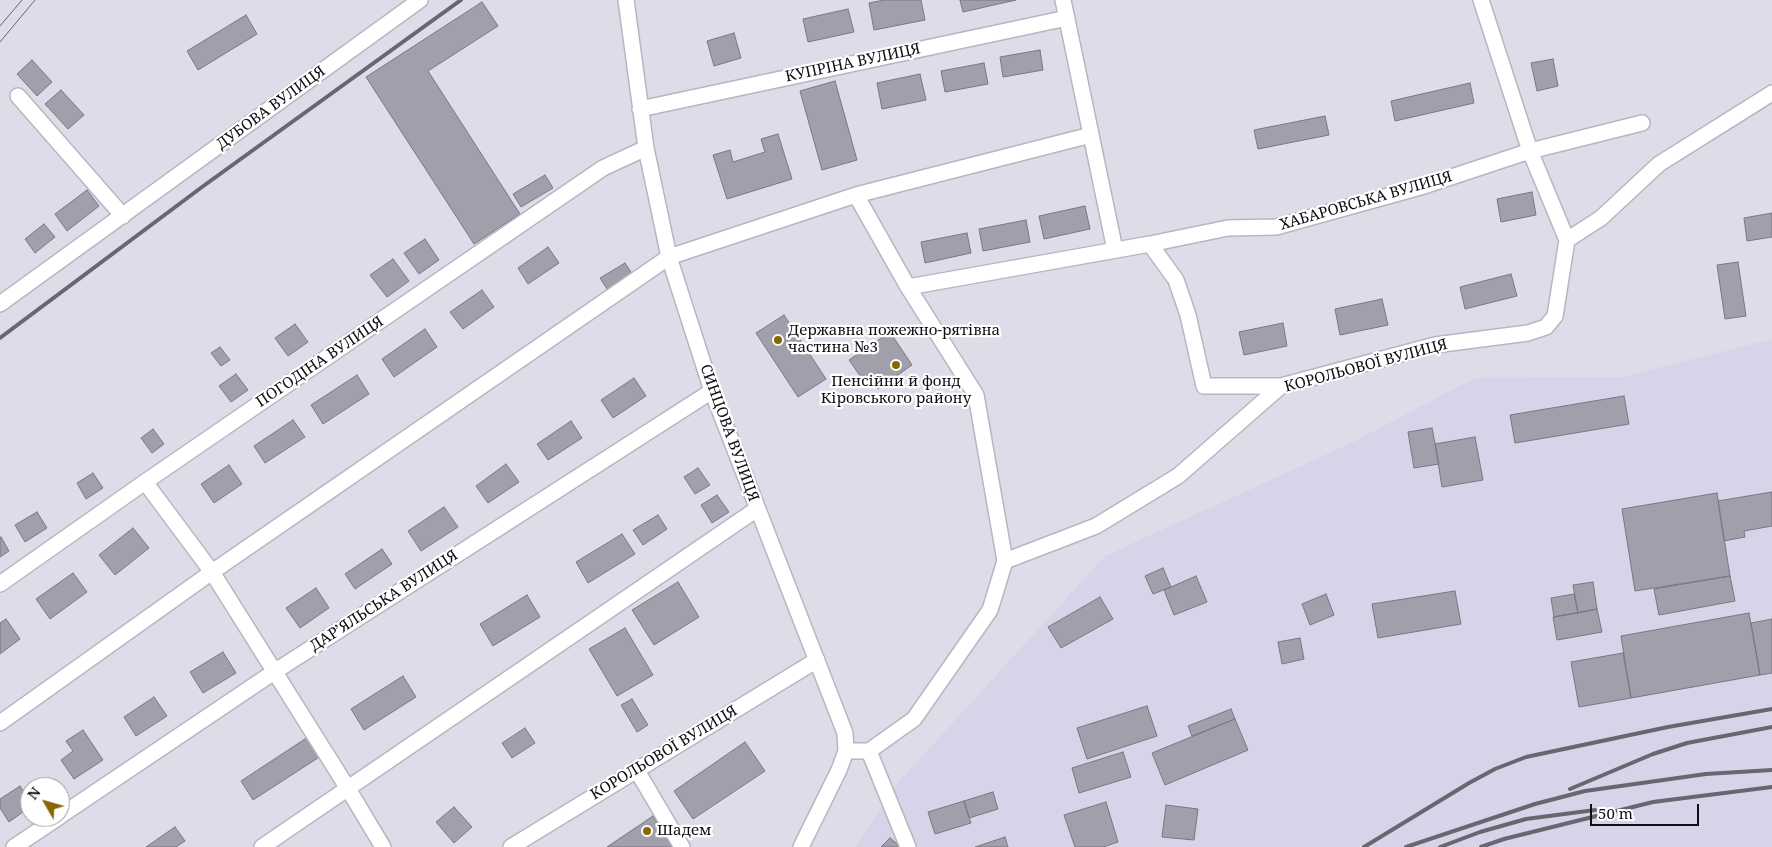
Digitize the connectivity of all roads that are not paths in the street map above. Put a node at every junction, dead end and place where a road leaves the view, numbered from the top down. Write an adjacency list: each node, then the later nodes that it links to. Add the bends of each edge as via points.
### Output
1 (420, 0): 14 (street, ДУБОВА ВУЛИЦЯ)
2 (626, 0): 8 (street, СИНЦОВА ВУЛИЦЯ)
3 (1063, 0): 5 (street)
4 (1481, 0): 12 (street)
5 (1067, 18): 8 (street, КУПРІНА ВУЛИЦЯ); 10 (street)
6 (1772, 93): 15 (street, via 1660,164 1601,218)
7 (18, 96): 14 (street)
8 (640, 109): 11 (street, СИНЦОВА ВУЛИЦЯ)
9 (1642, 123): 12 (street, ХАБАРОВСЬКА ВУЛИЦЯ)
10 (1091, 135): 13 (street); 17 (street)
11 (646, 148): 18 (street, СИНЦОВА ВУЛИЦЯ); 23 (street, ПОГОДІНА ВУЛИЦЯ, via 602,168)
12 (1530, 151): 15 (street); 16 (street, ХАБАРОВСЬКА ВУЛИЦЯ, via 1424,186 1276,227 1228,228)
13 (856, 195): 18 (street); 19 (street)
14 (123, 216): 20 (street, ДУБОВА ВУЛИЦЯ)
15 (1567, 240): 21 (street, КОРОЛЬОВОЇ ВУЛИЦЯ, via 1555,316 1546,327 1528,333 1435,345)
16 (1150, 244): 17 (street, ХАБАРОВСЬКА ВУЛИЦЯ); 21 (street, via 1176,280 1188,315 1204,386)
17 (1115, 250): 19 (street, ХАБАРОВСЬКА ВУЛИЦЯ)
18 (669, 257): 22 (street, СИНЦОВА ВУЛИЦЯ); 26 (street)
19 (908, 287): 25 (street, via 976,395)
20 (0, 304)
21 (1281, 386): 25 (street, КОРОЛЬОВОЇ ВУЛИЦЯ, via 1178,476 1096,526)
22 (712, 392): 24 (street, СИНЦОВА ВУЛИЦЯ); 29 (street, ДАР’ЯЛЬСЬКА ВУЛИЦЯ)
23 (145, 482): 26 (street); 27 (street, ПОГОДІНА ВУЛИЦЯ)
24 (757, 509): 28 (street, СИНЦОВА ВУЛИЦЯ); 34 (street)
25 (1006, 561): 32 (street, via 990,610 914,718)
26 (212, 572): 29 (street); 30 (street)
27 (0, 584)
28 (817, 660): 31 (street, СИНЦОВА ВУЛИЦЯ, via 845,733); 33 (street, КОРОЛЬОВОЇ ВУЛИЦЯ)
29 (274, 672): 34 (street); 35 (street, ДАР’ЯЛЬСЬКА ВУЛИЦЯ)
30 (0, 723)
31 (846, 751): 32 (street); 42 (street)
32 (869, 752): 43 (street)
33 (636, 769): 40 (street, КОРОЛЬОВОЇ ВУЛИЦЯ); 41 (street)
34 (348, 787): 38 (street); 39 (street)
35 (70, 810)
36 (44, 827): 37 (street, ДАР’ЯЛЬСЬКА ВУЛИЦЯ)
37 (14, 847)
38 (262, 847)
39 (383, 847)
40 (511, 847)
41 (682, 847)
42 (801, 847)
43 (908, 847)

